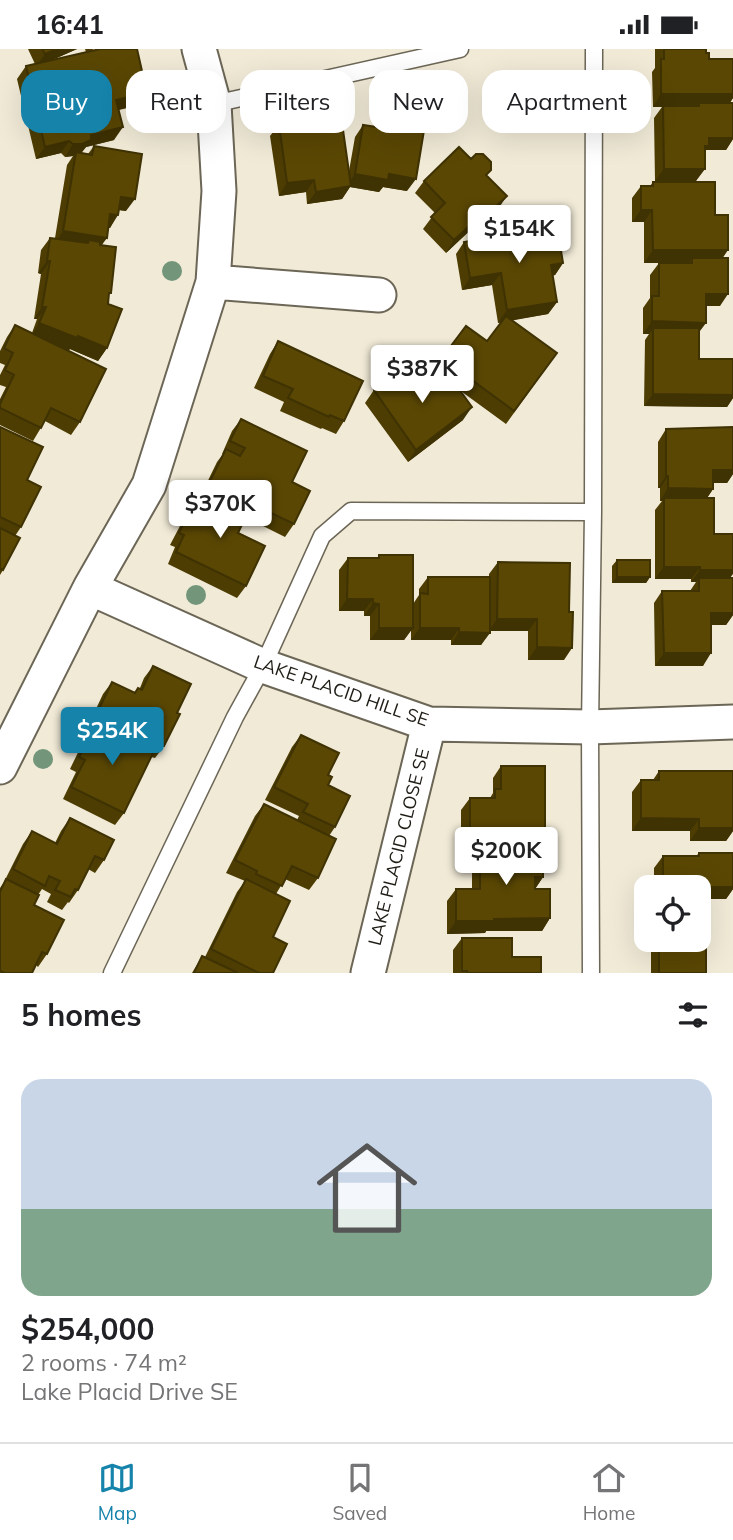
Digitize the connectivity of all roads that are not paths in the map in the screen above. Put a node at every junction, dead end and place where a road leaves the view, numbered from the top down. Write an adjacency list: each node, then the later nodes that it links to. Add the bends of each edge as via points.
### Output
1 (199, 49): 4 (street)
2 (460, 49): 5 (lane)
3 (594, 49): 9 (lane)
4 (205, 70)
5 (226, 101)
6 (216, 133): 7 (street, via 219,191)
7 (213, 282): 8 (street); 10 (street, via 149,485)
8 (379, 295)
9 (593, 512): 11 (lane, via 351,511 322,536); 14 (lane)
10 (90, 588): 11 (street, LAKE PLACID HILL SE); 15 (street)
11 (263, 666): 13 (street, LAKE PLACID HILL SE); 17 (lane)
12 (733, 722): 14 (street, LAKE PLACID HILL SE)
13 (429, 724): 14 (street, LAKE PLACID HILL SE); 16 (street, LAKE PLACID CLOSE SE)
14 (590, 727): 18 (lane)
15 (0, 767)
16 (369, 972)
17 (112, 973)
18 (591, 973)

